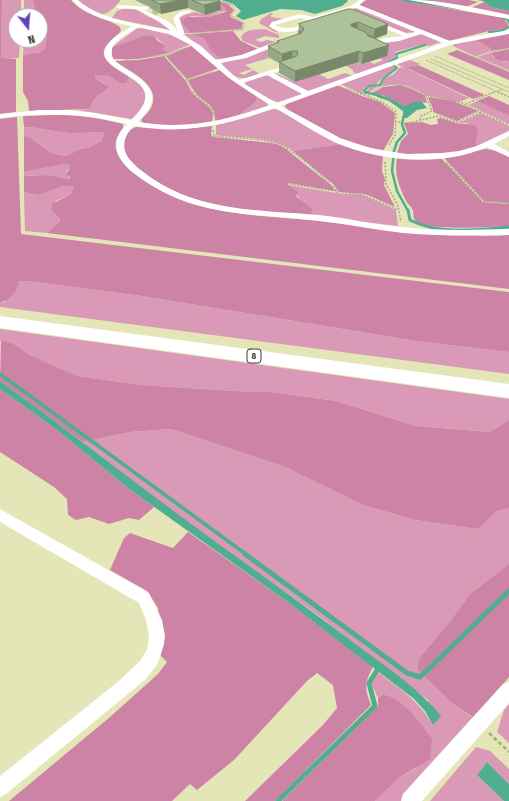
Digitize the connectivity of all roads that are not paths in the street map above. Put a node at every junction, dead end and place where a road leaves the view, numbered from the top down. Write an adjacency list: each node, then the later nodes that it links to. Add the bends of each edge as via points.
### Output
1 (75, 0): 11 (street, via 89,11)
2 (123, 0): 6 (street)
3 (364, 0): 5 (street)
4 (413, 0): 10 (street)
5 (356, 6): 13 (street); 16 (street)
6 (119, 7): 7 (street); 11 (street)
7 (138, 8): 8 (street); 18 (street, via 160,17)
8 (153, 10)
9 (189, 11): 18 (street, via 176,18)
10 (509, 17)
11 (106, 18): 14 (street)
12 (373, 21): 19 (street)
13 (313, 23): 20 (street); 20 (street, via 306,16 297,16 272,25)
14 (138, 25): 18 (street); 30 (street, via 115,40 108,47 107,56 142,82 149,91 148,106)
15 (303, 32): 20 (street)
16 (421, 32): 19 (street); 22 (street)
17 (509, 32): 22 (street)
18 (178, 34): 23 (street)
19 (408, 36): 21 (street)
20 (288, 37): 23 (street, via 243,57)
21 (370, 43)
22 (447, 44): 27 (street)
23 (215, 62): 26 (street)
24 (294, 64): 25 (street)
25 (268, 73): 26 (street); 27 (street)
26 (238, 82): 28 (street)
27 (308, 94): 28 (street)
28 (276, 106): 30 (street, via 214,125 182,128); 32 (street, via 338,140 364,149 394,154 440,155 466,152)
29 (0, 116): 30 (street, via 48,112 79,113)
30 (133, 123): 34 (street, via 123,131 119,140 120,151 125,161 155,185 196,203 248,212 320,218 402,230 464,234)
31 (509, 134): 32 (street)
32 (487, 144): 33 (street)
33 (509, 155)
34 (509, 232)
35 (0, 313): 37 (highway, 8)
36 (0, 322): 38 (highway, 8)
37 (509, 382)
38 (509, 391)
39 (0, 515): 41 (street, via 144,598 156,626 156,641 151,658 132,681)
40 (509, 690): 42 (street)
41 (0, 788)
42 (410, 801)

